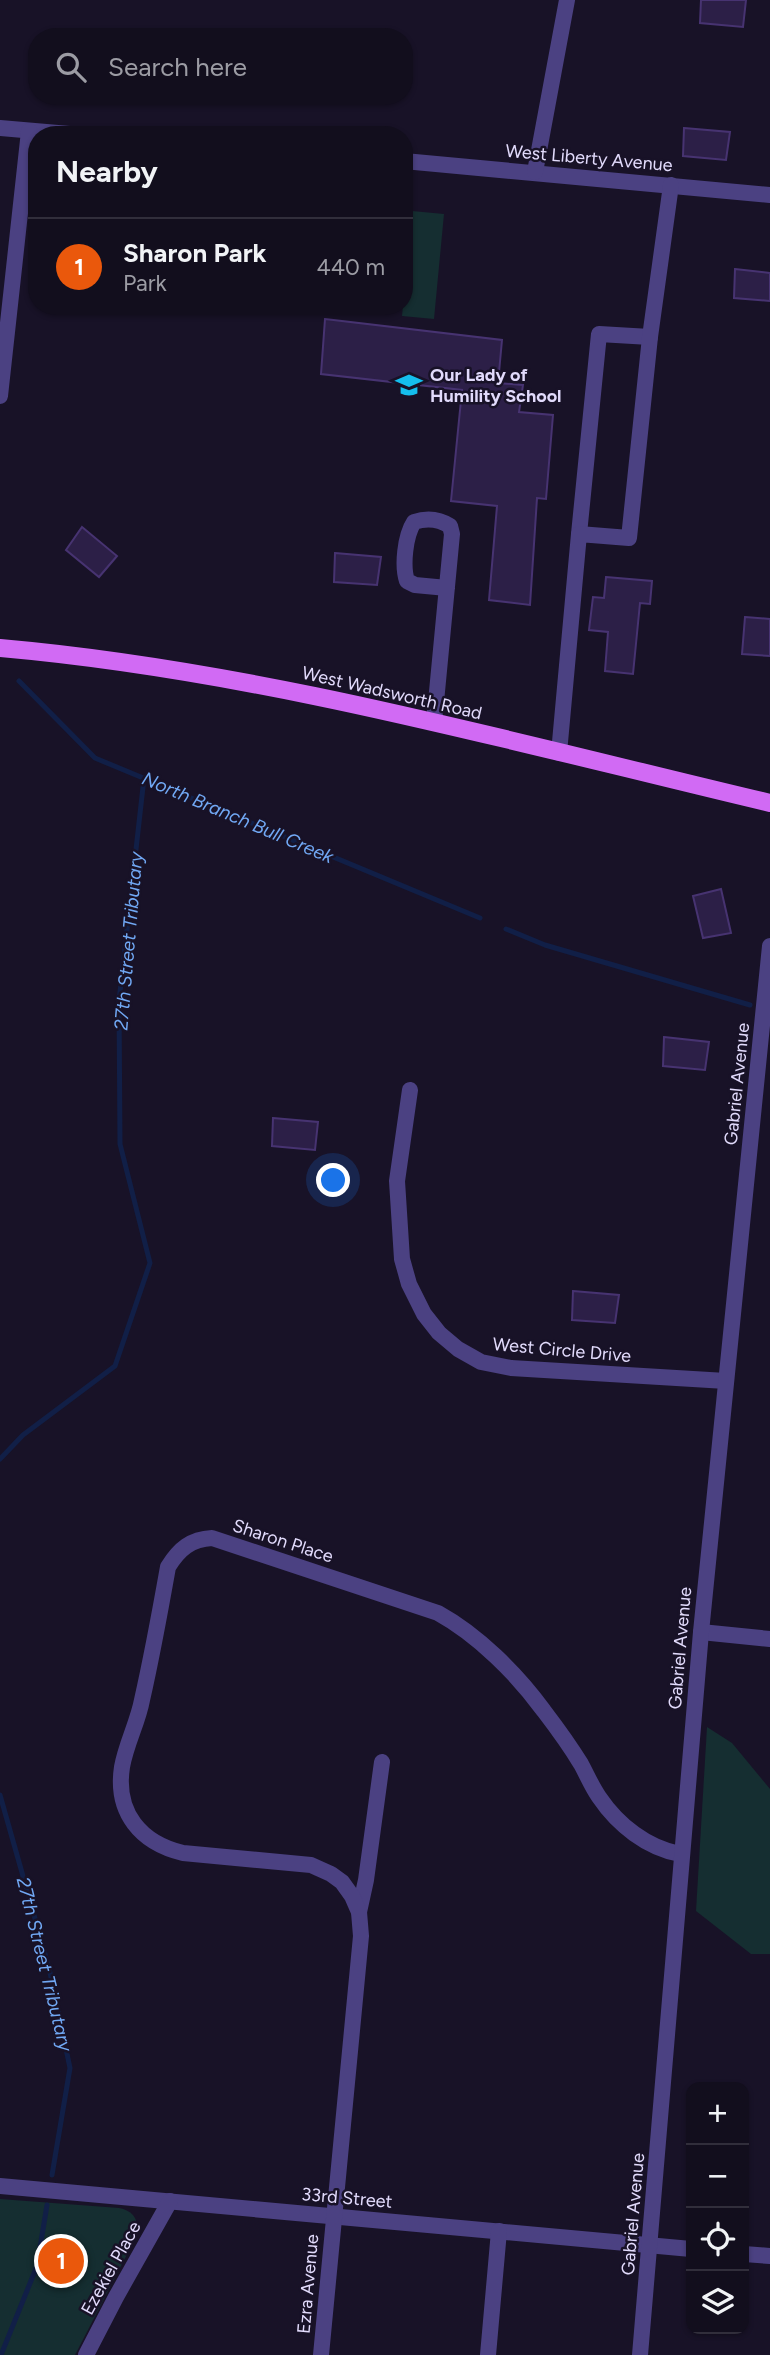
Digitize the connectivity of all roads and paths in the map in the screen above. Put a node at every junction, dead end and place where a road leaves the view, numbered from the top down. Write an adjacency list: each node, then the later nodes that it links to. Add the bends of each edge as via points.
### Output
1 (567, 0): 6 (street)
2 (0, 128): 3 (street)
3 (28, 131)
4 (28, 140): 10 (street)
5 (413, 162): 6 (street, West Liberty Avenue)
6 (535, 172): 7 (street, West Liberty Avenue)
7 (671, 185): 8 (street, West Liberty Avenue); 9 (street)
8 (770, 195)
9 (650, 337): 11 (street, via 599,334); 11 (street, via 629,538)
10 (0, 396)
11 (579, 534): 15 (street)
12 (447, 588): 12 (street, via 450,526 422,519 414,522 409,529 407,581); 14 (street)
13 (0, 648): 14 (main road, West Wadsworth Road, via 254,684)
14 (435, 723): 15 (main road, West Wadsworth Road)
15 (559, 753): 16 (main road, West Wadsworth Road)
16 (770, 803)
17 (770, 946): 19 (street, Gabriel Avenue)
18 (410, 1090): 19 (street, West Circle Drive, via 397,1181 402,1259 409,1284 439,1333 481,1362 511,1368)
19 (726, 1381): 20 (street, Gabriel Avenue)
20 (701, 1632): 21 (street); 23 (street, Gabriel Avenue)
21 (770, 1639)
22 (382, 1762): 24 (street, Sharon Place)
23 (681, 1854): 24 (street, Sharon Place, via 647,1844 620,1822 543,1709 463,1627 438,1612 212,1538 187,1544 168,1567 140,1711 122,1767 125,1808 142,1834 164,1849 311,1865 342,1882); 29 (street, Gabriel Avenue)
24 (359, 1912): 27 (street, Sharon Place, via 361,1936)
25 (0, 2186): 26 (street, 33rd Street)
26 (170, 2201): 27 (street, 33rd Street); 33 (street, Ezekiel Place)
27 (334, 2216): 28 (street, 33rd Street); 34 (street, Ezra Avenue)
28 (499, 2231): 29 (street, 33rd Street); 35 (street)
29 (650, 2245): 30 (street, 33rd Street); 36 (street, Gabriel Avenue)
30 (686, 2249)
31 (749, 2254): 32 (street)
32 (770, 2256)
33 (86, 2355)
34 (321, 2355)
35 (488, 2355)
36 (640, 2355)

